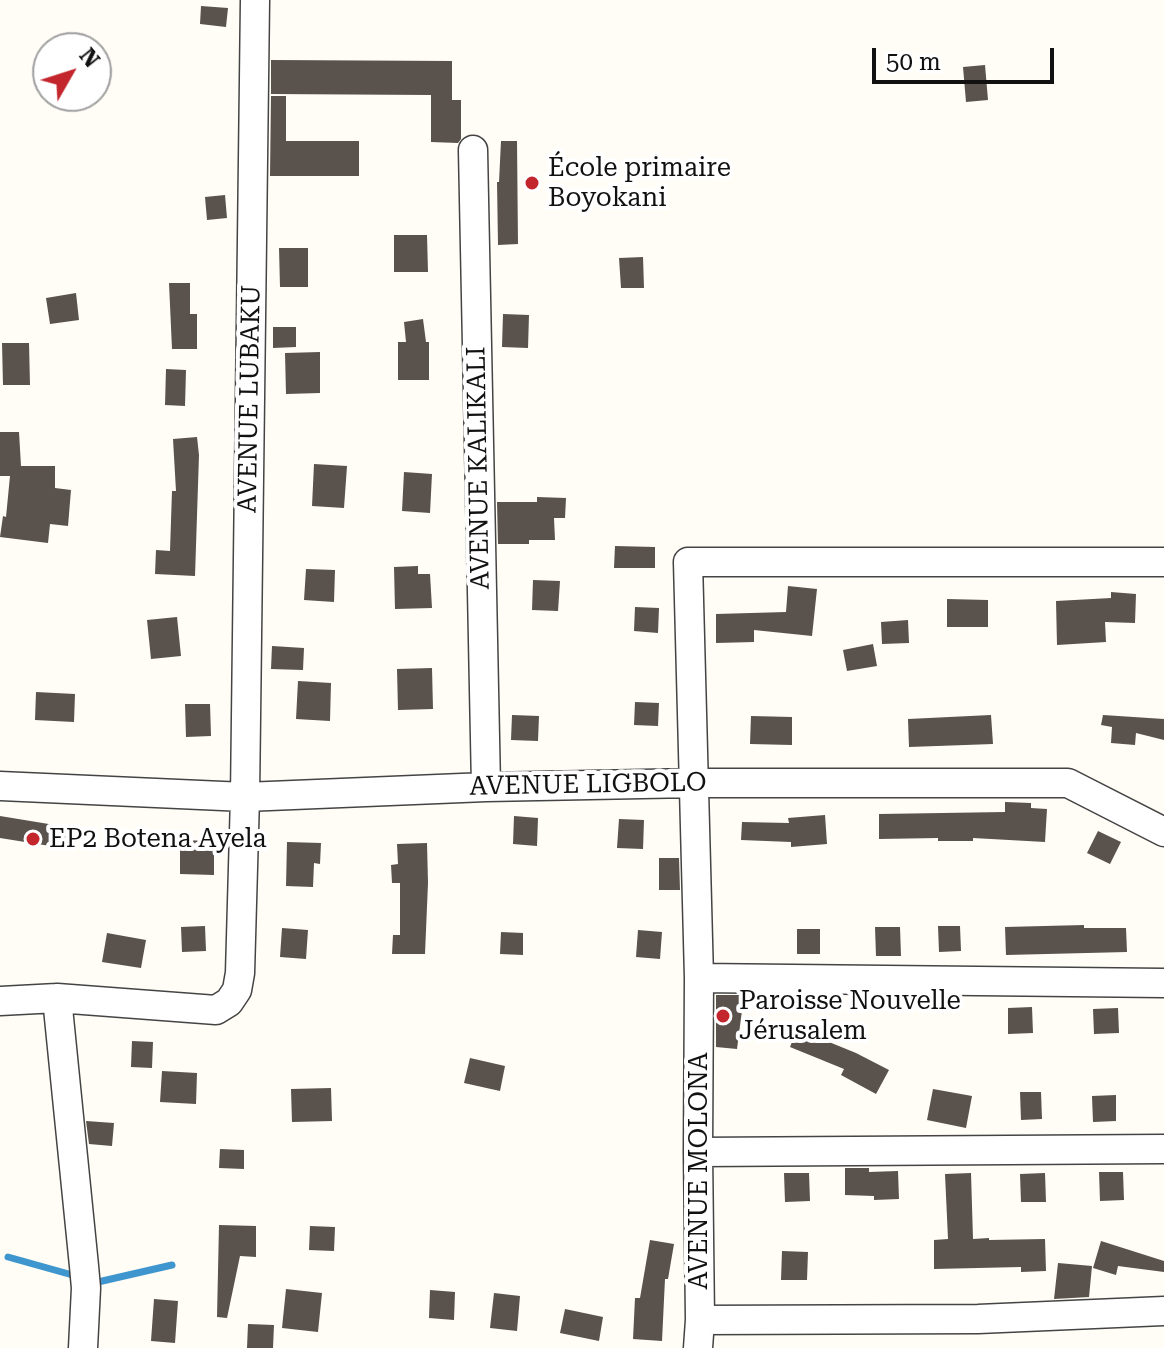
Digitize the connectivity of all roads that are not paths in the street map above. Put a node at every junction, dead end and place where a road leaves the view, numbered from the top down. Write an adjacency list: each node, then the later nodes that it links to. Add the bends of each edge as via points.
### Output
1 (255, 0): 7 (street, AVENUE LUBAKU)
2 (473, 150): 6 (street, AVENUE KALIKALI)
3 (1164, 562): 4 (street, AVENUE MOLONA, via 688,562)
4 (694, 783): 6 (street, AVENUE LIGBOLO); 8 (street, AVENUE LIGBOLO, via 1068,783); 9 (street, AVENUE MOLONA)
5 (0, 786): 7 (street, AVENUE LIGBOLO)
6 (486, 787): 7 (street, AVENUE LIGBOLO)
7 (245, 797): 11 (street, AVENUE LUBAKU, via 240,973 229,1002 216,1010)
8 (1164, 832)
9 (699, 978): 10 (street); 14 (street, AVENUE MOLONA)
10 (1164, 983)
11 (57, 998): 12 (street, AVENUE LUBAKU); 17 (street, via 85,1277)
12 (0, 1001)
13 (1164, 1149): 14 (street)
14 (698, 1152): 16 (street, AVENUE MOLONA)
15 (1164, 1311): 16 (street)
16 (699, 1334)
17 (83, 1348)

